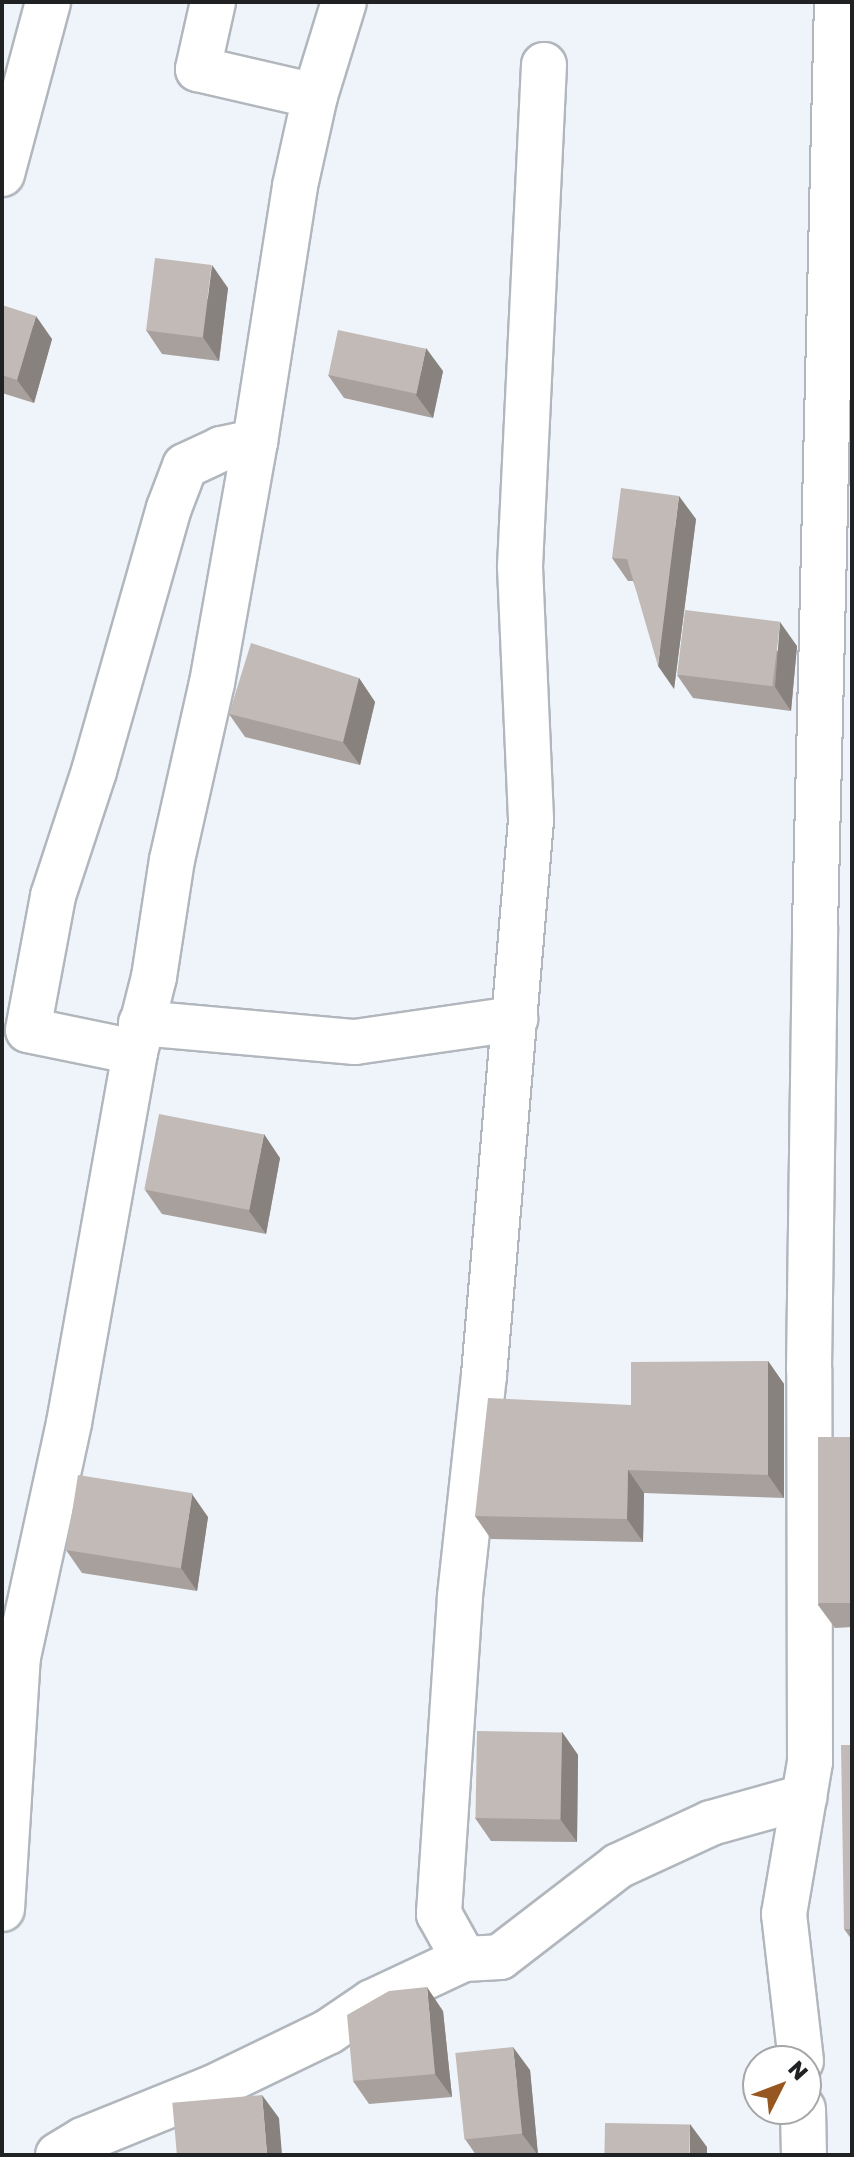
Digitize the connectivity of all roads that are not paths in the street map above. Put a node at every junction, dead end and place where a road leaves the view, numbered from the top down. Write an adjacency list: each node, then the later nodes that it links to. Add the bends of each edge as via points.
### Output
1 (48, 2): 7 (street)
2 (213, 2): 6 (street, via 198,69)
3 (344, 2): 6 (street)
4 (837, 2): 12 (street, via 815,927 810,1762)
5 (544, 65): 9 (street, via 520,567 531,820)
6 (315, 96): 8 (street, via 295,186)
7 (2, 174)
8 (255, 442): 10 (street, via 212,683); 10 (street, via 221,449 185,466 53,896 28,1030)
9 (515, 1019): 10 (street, via 355,1042); 14 (street, via 447,1760 439,1914)
10 (138, 1037): 11 (street, via 69,1423)
11 (10, 1655): 13 (street)
12 (804, 1797): 14 (street, via 711,1823 618,1866 500,1957); 15 (street, via 784,1914)
13 (2, 1909)
14 (464, 1959): 17 (street, via 372,2002 328,2032)
15 (799, 2045)
16 (803, 2125): 18 (street)
17 (58, 2155)
18 (804, 2155)

